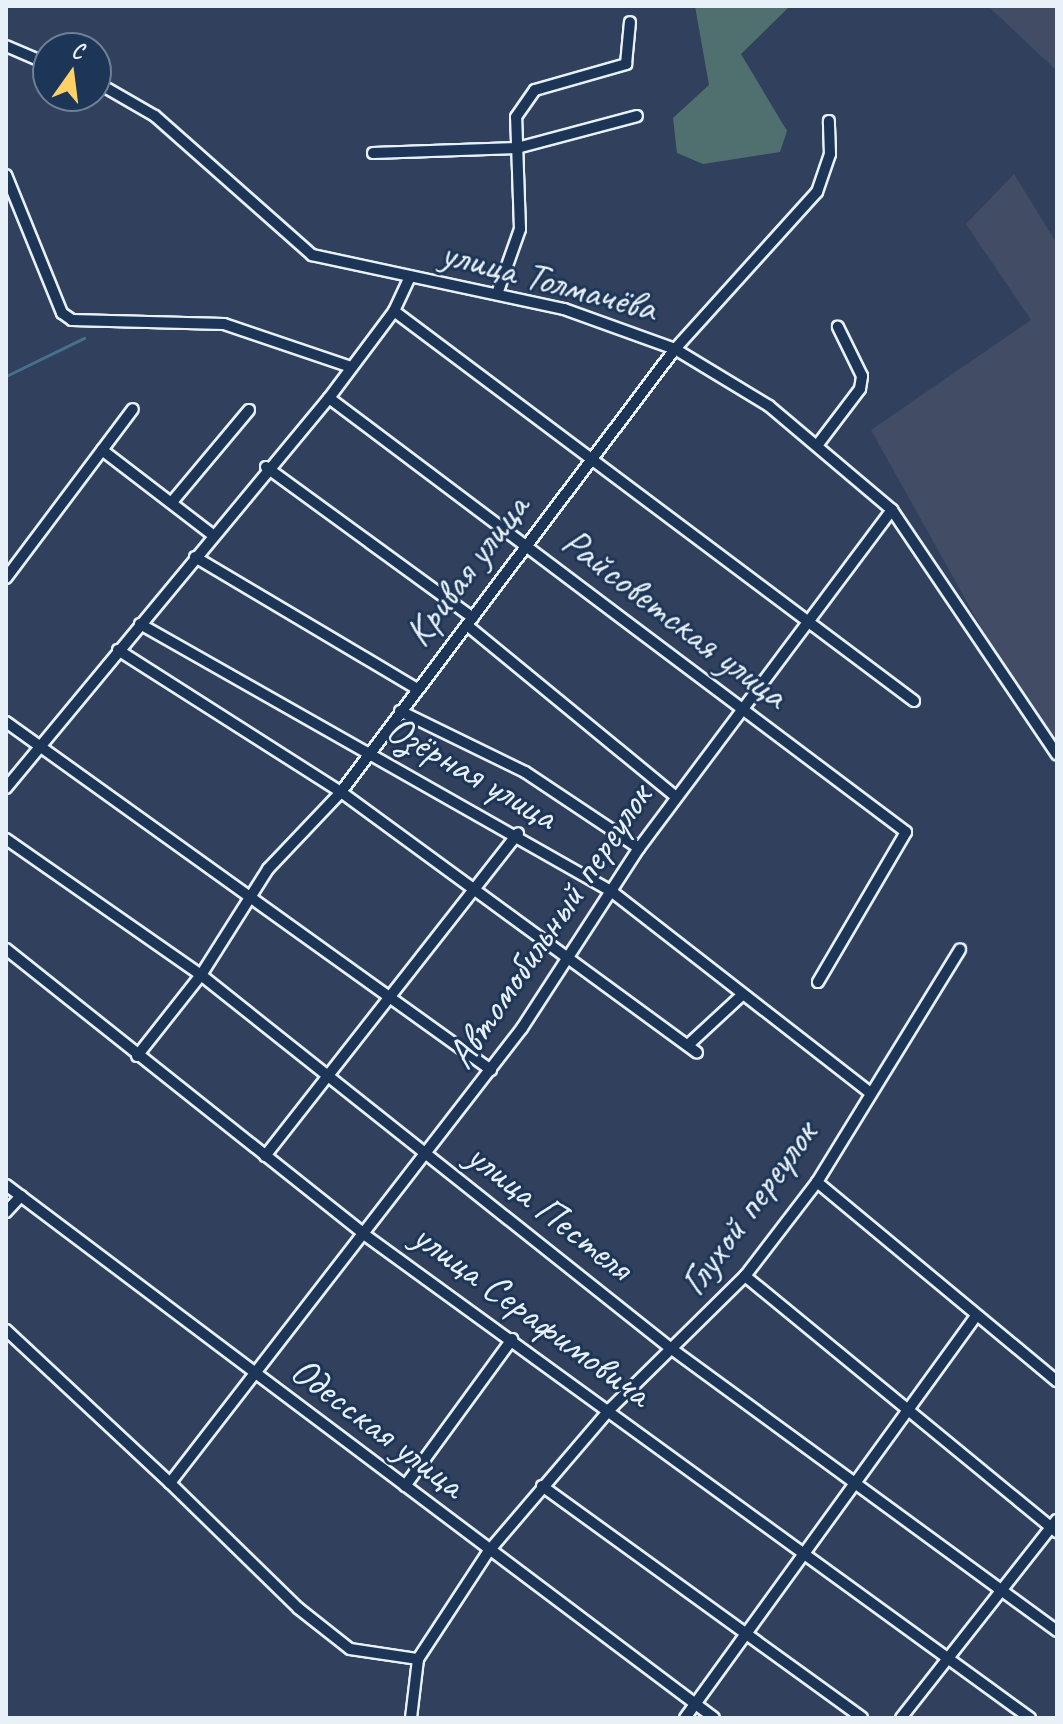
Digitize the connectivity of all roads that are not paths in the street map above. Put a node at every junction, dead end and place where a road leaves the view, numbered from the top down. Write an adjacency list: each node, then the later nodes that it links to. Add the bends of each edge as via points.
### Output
1 (630, 22): 7 (street, via 626,64 535,90 524,102)
2 (6, 46): 3 (street)
3 (32, 57)
4 (112, 91): 10 (street, улица Толмачёва, via 155,116 312,255)
5 (637, 116): 7 (street)
6 (829, 121): 14 (street, Кривая улица, via 830,154 817,192)
7 (517, 148): 8 (street); 11 (street, via 518,246)
8 (373, 153)
9 (6, 175): 15 (street, via 62,313 72,320 224,324)
10 (410, 276): 11 (street, улица Толмачёва); 12 (street)
11 (497, 294): 14 (street, улица Толмачёва, via 564,309)
12 (394, 311): 15 (street); 21 (street)
13 (838, 327): 19 (street, via 862,376 860,389)
14 (675, 349): 19 (street, улица Толмачёва); 21 (street, Кривая улица)
15 (351, 367): 16 (street)
16 (329, 398): 22 (street); 26 (street, Райсоветская улица)
17 (133, 409): 20 (street)
18 (249, 410): 23 (street)
19 (819, 443): 24 (street, улица Толмачёва)
20 (102, 450): 23 (street); 28 (street)
21 (594, 455): 26 (street, Кривая улица); 29 (street)
22 (266, 467): 25 (street); 30 (street)
23 (172, 502): 25 (street)
24 (892, 510): 29 (street, Автомобильный переулок); 40 (street, улица Толмачёва)
25 (210, 533): 27 (street)
26 (527, 546): 30 (street, Кривая улица); 35 (street, Райсоветская улица)
27 (195, 557): 31 (street); 33 (street)
28 (7, 576)
29 (809, 621): 34 (street); 35 (street, Автомобильный переулок)
30 (470, 622): 33 (street, Кривая улица); 43 (street)
31 (140, 624): 32 (street); 39 (street, Озёрная улица)
32 (118, 650): 38 (street); 42 (street)
33 (417, 689): 36 (street, Кривая улица)
34 (914, 701)
35 (741, 708): 43 (street, Автомобильный переулок); 54 (street, Райсоветская улица, via 906,832)
36 (400, 711): 39 (street, Кривая улица); 46 (street, via 525,772)
37 (6, 722): 38 (street)
38 (39, 748): 41 (street); 49 (street)
39 (370, 750): 42 (street, Кривая улица); 44 (street, Озёрная улица)
40 (1057, 755)
41 (6, 788)
42 (341, 792): 48 (street); 49 (street, Кривая улица, via 291,841)
43 (676, 797): 46 (street, Автомобильный переулок)
44 (518, 833): 47 (street, Озёрная улица); 48 (street)
45 (6, 839): 53 (street, улица Пестеля)
46 (639, 848): 47 (street, Автомобильный переулок)
47 (611, 891): 52 (street, Автомобильный переулок); 55 (street, Озёрная улица)
48 (477, 895): 52 (street); 56 (street)
49 (250, 898): 53 (street, Кривая улица); 56 (street)
50 (6, 949): 59 (street, улица Серафимовича)
51 (960, 950): 62 (street, Глухой переулок)
52 (568, 958): 57 (street); 60 (street, Автомобильный переулок)
53 (201, 975): 59 (street, Кривая улица); 61 (street, улица Пестеля)
54 (818, 982)
55 (741, 996): 57 (street); 62 (street, Озёрная улица)
56 (393, 997): 60 (street); 61 (street)
57 (688, 1045): 58 (street)
58 (697, 1053)
59 (137, 1056): 64 (street, улица Серафимовича)
60 (491, 1070): 63 (street, Автомобильный переулок)
61 (328, 1073): 63 (street, улица Пестеля); 64 (street)
62 (868, 1091): 65 (street, Глухой переулок)
63 (428, 1155): 69 (street, Автомобильный переулок); 74 (street, улица Пестеля)
64 (265, 1156): 69 (street, улица Серафимовича)
65 (817, 1182): 70 (street, Глухой переулок); 71 (street)
66 (6, 1185): 67 (street, Одесская улица)
67 (21, 1196): 68 (street); 75 (street, Одесская улица)
68 (6, 1212)
69 (365, 1235): 73 (street, улица Серафимовича); 75 (street, Автомобильный переулок)
70 (745, 1276): 74 (street, Глухой переулок, via 711,1317); 77 (street)
71 (975, 1317): 76 (street); 77 (street)
72 (6, 1330): 80 (street)
73 (512, 1339): 78 (street, улица Серафимовича); 81 (street)
74 (669, 1347): 78 (street, Глухой переулок); 79 (street, улица Пестеля)
75 (253, 1373): 80 (street, Автомобильный переулок); 81 (street, Одесская улица)
76 (1057, 1381)
77 (907, 1408): 79 (street); 83 (street)
78 (610, 1409): 82 (street, Глухой переулок); 85 (street, улица Серафимовича)
79 (856, 1477): 85 (street); 86 (street, улица Пестеля)
80 (170, 1483): 89 (street, via 298,1608 350,1649)
81 (405, 1486): 84 (street, Одесская улица)
82 (542, 1486): 84 (street, Глухой переулок); 88 (street)
83 (1055, 1526): 86 (street)
84 (488, 1552): 89 (street, Глухой переулок); 91 (street, Одесская улица)
85 (805, 1552): 88 (street); 90 (street, улица Серафимовича)
86 (1003, 1591): 87 (street, улица Пестеля); 90 (street)
87 (1057, 1631)
88 (749, 1635): 91 (street); 95 (street)
89 (418, 1659): 92 (street, Глухой переулок)
90 (948, 1659): 96 (street); 97 (street, улица Серафимовича)
91 (696, 1704): 93 (street); 94 (street, Одесская улица)
92 (411, 1718)
93 (685, 1718)
94 (714, 1718)
95 (862, 1718)
96 (901, 1718)
97 (1030, 1718)

